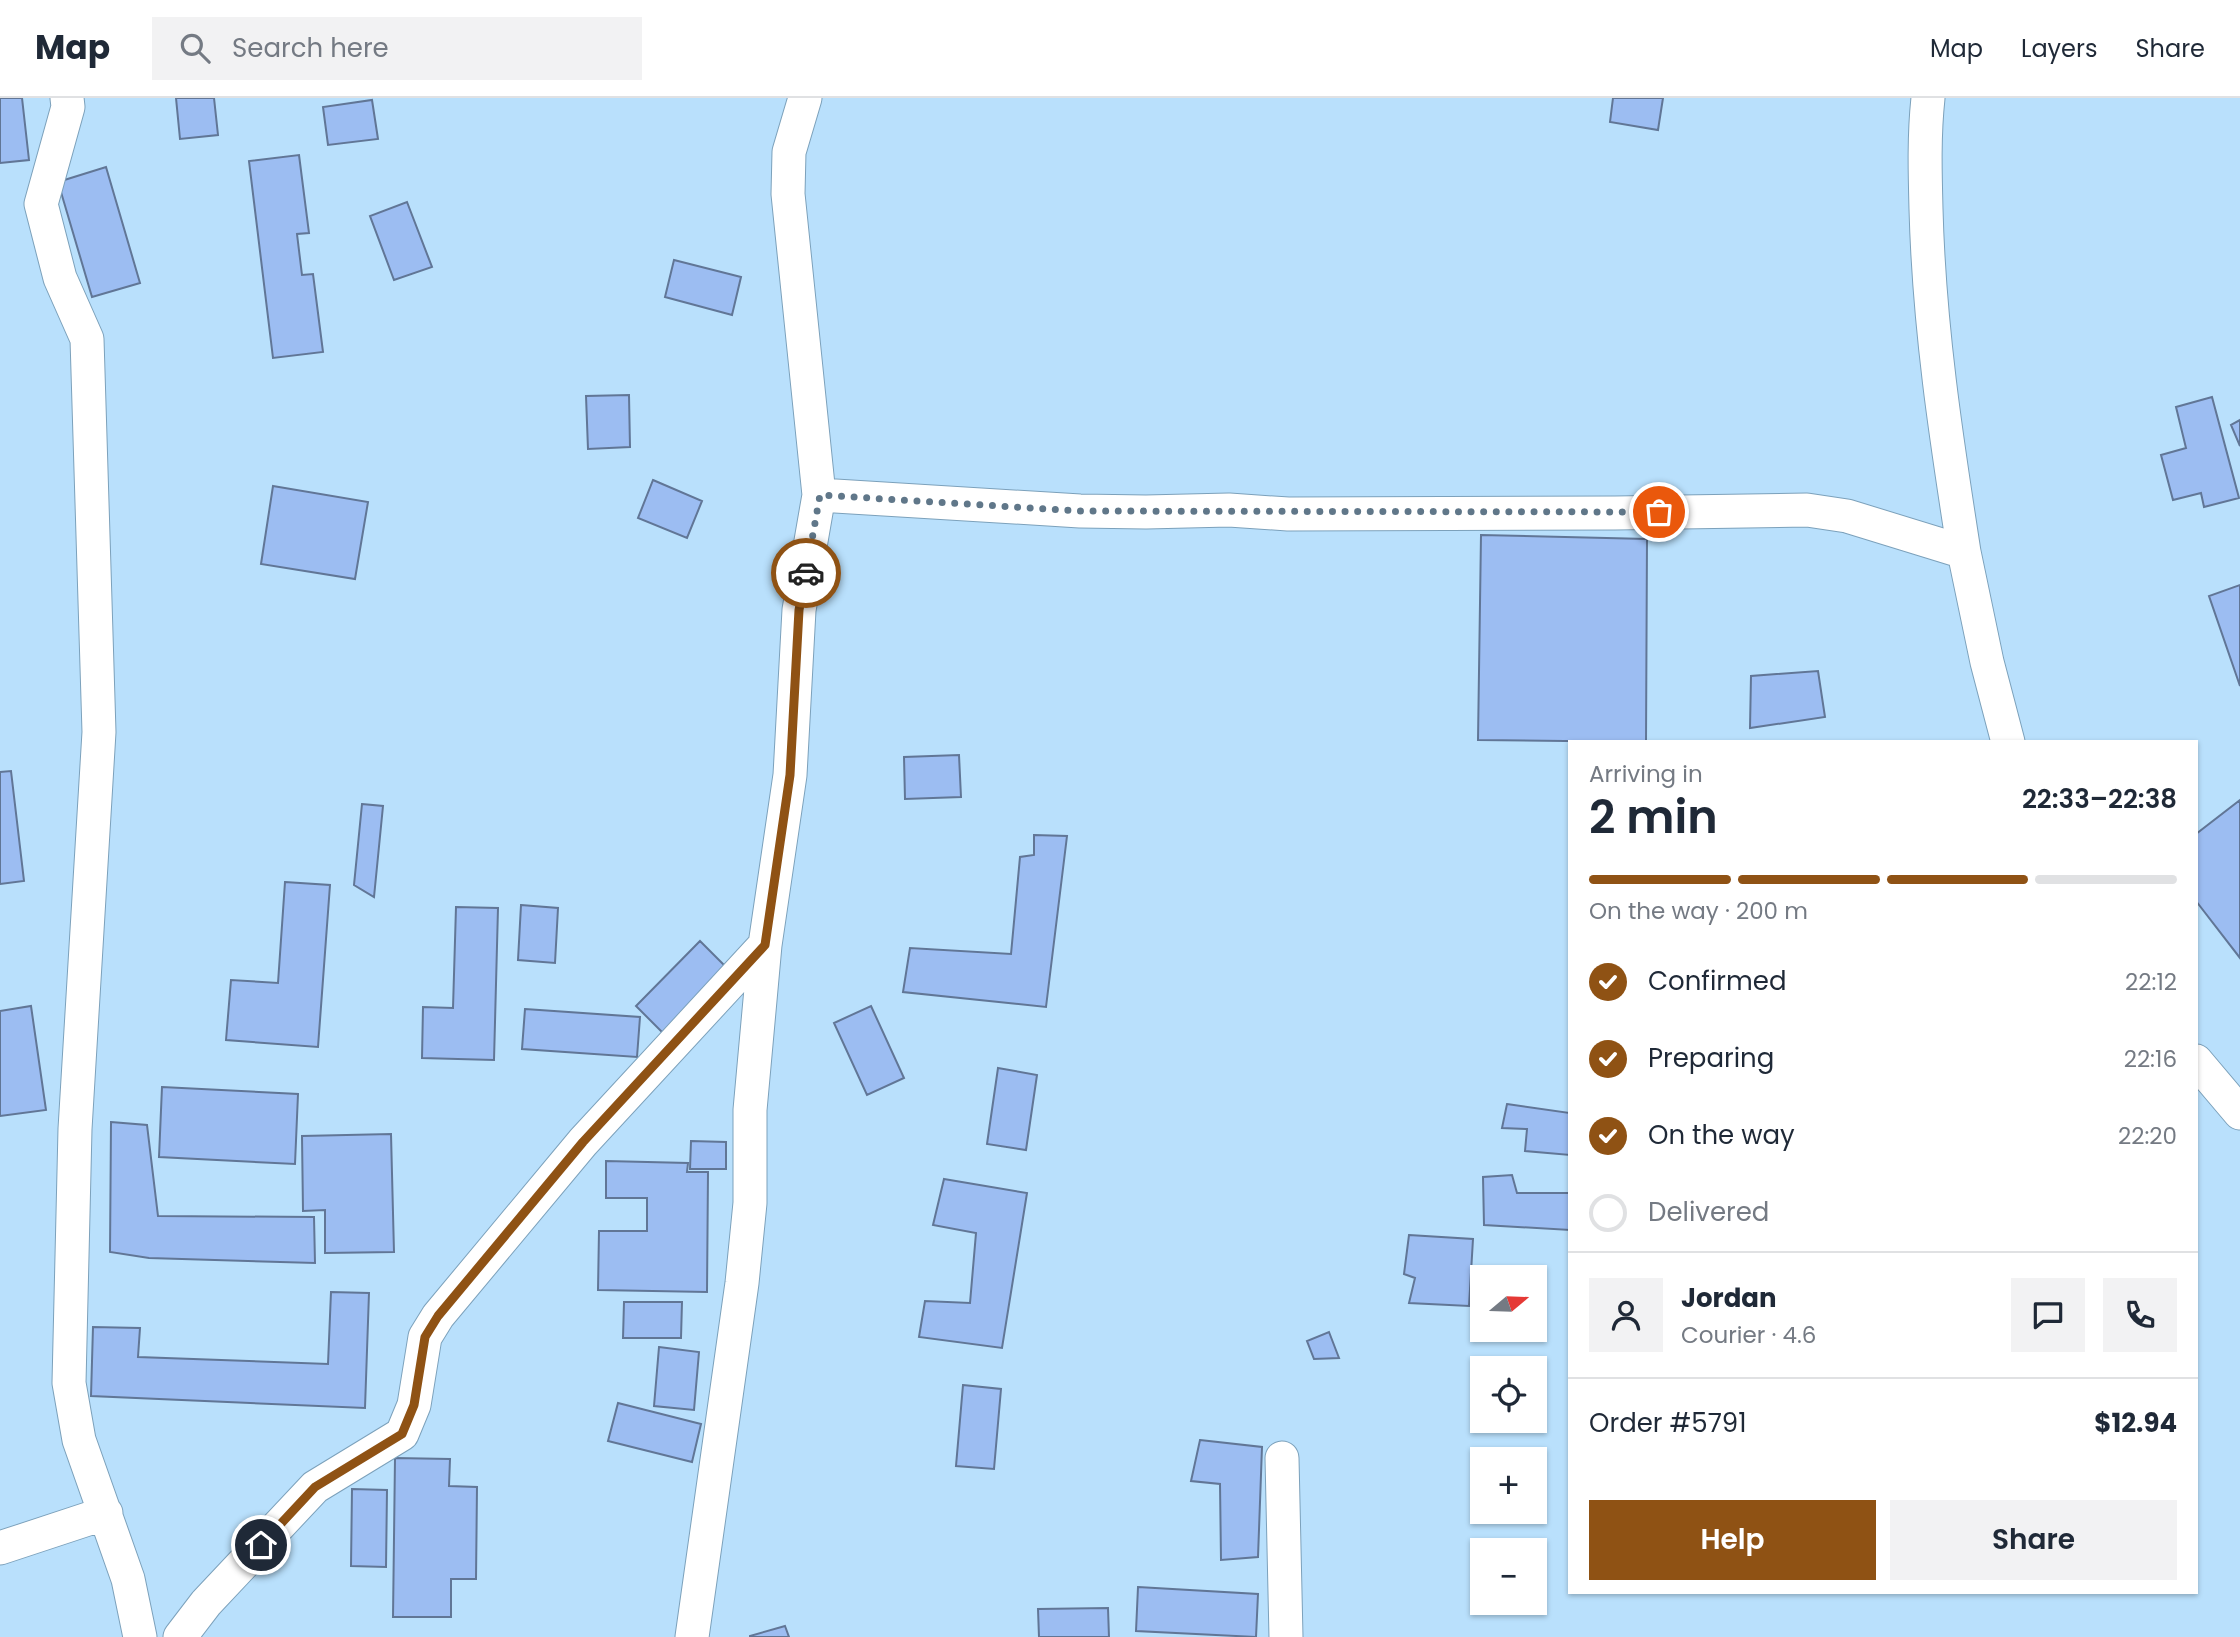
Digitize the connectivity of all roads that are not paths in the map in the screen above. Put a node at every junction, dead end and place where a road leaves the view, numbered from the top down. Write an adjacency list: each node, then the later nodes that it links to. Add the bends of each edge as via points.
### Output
1 (67, 98): 11 (street, via 41,204 60,278 87,339 99,732 75,1129 69,1383 79,1440)
2 (805, 98): 4 (street, via 789,152 788,194)
3 (1928, 98): 5 (street, via 1924,128 1928,295)
4 (820, 495): 5 (street, via 1146,513 1807,510 1847,516); 7 (street, via 799,610 790,775)
5 (1964, 552): 6 (street)
6 (2007, 740)
7 (765, 945): 14 (street, via 583,1142 438,1316 425,1337 414,1405 402,1434 315,1487); 15 (street, via 750,1110 750,1203)
8 (2198, 1063): 9 (street)
9 (2240, 1113)
10 (1282, 1458): 16 (street)
11 (106, 1513): 12 (street); 13 (street, via 128,1579)
12 (0, 1548)
13 (140, 1637)
14 (180, 1637)
15 (692, 1637)
16 (1286, 1637)

